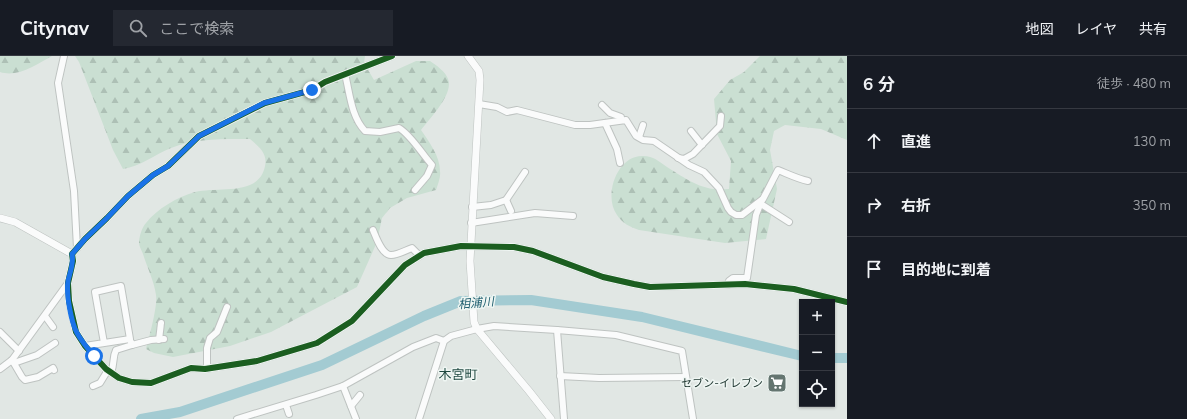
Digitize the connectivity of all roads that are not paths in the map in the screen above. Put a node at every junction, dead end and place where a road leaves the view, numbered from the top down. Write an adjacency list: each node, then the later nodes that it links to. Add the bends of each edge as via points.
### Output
1 (64, 56): 29 (street, via 58,83 74,191)
2 (392, 56): 4 (street)
3 (468, 56): 5 (street, via 479,71)
4 (345, 74): 18 (street, via 355,116 365,131 380,132 399,128 406,131 432,165 427,176); 29 (street, via 312,90 264,103 199,136 168,166 128,196)
5 (479, 104): 9 (street, via 497,107 507,112 517,110 575,125); 21 (street)
6 (602, 105): 8 (street, via 610,114 621,117)
7 (722, 116): 13 (street, via 720,126)
8 (621, 120): 9 (street); 12 (street, via 626,120)
9 (605, 122): 15 (street)
10 (643, 125): 12 (street)
11 (691, 131): 13 (street)
12 (639, 137): 14 (street, via 654,141)
13 (702, 145): 14 (street, via 689,157)
14 (677, 158): 20 (street, via 704,172 719,188 728,208 736,215 742,215)
15 (620, 163)
16 (525, 172): 19 (street)
17 (808, 181): 20 (street, via 778,170)
18 (415, 190)
19 (506, 200): 21 (street, via 490,205); 22 (street)
20 (762, 202): 25 (street); 32 (street, via 756,215 746,278 733,278)
21 (472, 206): 26 (street)
22 (511, 211)
23 (573, 216): 26 (street, via 535,213)
24 (0, 218): 29 (street, via 15,222)
25 (789, 222)
26 (472, 223): 28 (street)
27 (373, 230): 30 (street, via 378,244 388,254 412,248)
28 (470, 247): 30 (street, via 443,249); 32 (street, via 514,247 532,251 603,277 650,287); 38 (street, via 474,322)
29 (75, 251): 31 (street)
30 (420, 256): 49 (street, via 405,265 352,321 317,343 257,361)
31 (68, 283): 35 (street); 45 (street, via 72,318 76,332)
32 (728, 285): 33 (street, via 745,284 794,289)
33 (847, 302)
34 (227, 306): 49 (street, via 217,332 210,338 207,348)
35 (45, 316): 37 (street); 46 (street)
36 (161, 323): 42 (street, via 161,339)
37 (53, 327)
38 (477, 329): 39 (street, via 494,326); 41 (street); 63 (street, via 530,390)
39 (557, 330): 52 (street); 53 (street, via 616,336 682,351)
40 (0, 332): 46 (street)
41 (444, 341): 55 (street, via 436,338 413,347); 62 (street)
42 (131, 342): 44 (street); 44 (street, via 120,286 95,292); 51 (street, via 116,350 113,356 115,364)
43 (55, 343): 47 (street, via 37,354)
44 (104, 343): 45 (street)
45 (85, 346): 51 (street)
46 (19, 352): 47 (street)
47 (13, 362): 48 (street); 50 (street, via 25,380 38,377 53,368)
48 (0, 369)
49 (207, 369): 51 (street, via 191,368 151,383 132,382 119,378)
50 (54, 370)
51 (110, 371): 54 (street, via 102,385)
52 (560, 376): 53 (street); 64 (street)
53 (686, 377): 65 (street)
54 (93, 386)
55 (343, 386): 57 (street); 58 (street)
56 (360, 395): 58 (street)
57 (286, 405): 59 (street); 60 (street)
58 (351, 406): 61 (street)
59 (289, 414)
60 (239, 419)
61 (356, 419)
62 (419, 419)
63 (551, 419)
64 (564, 419)
65 (693, 419)

